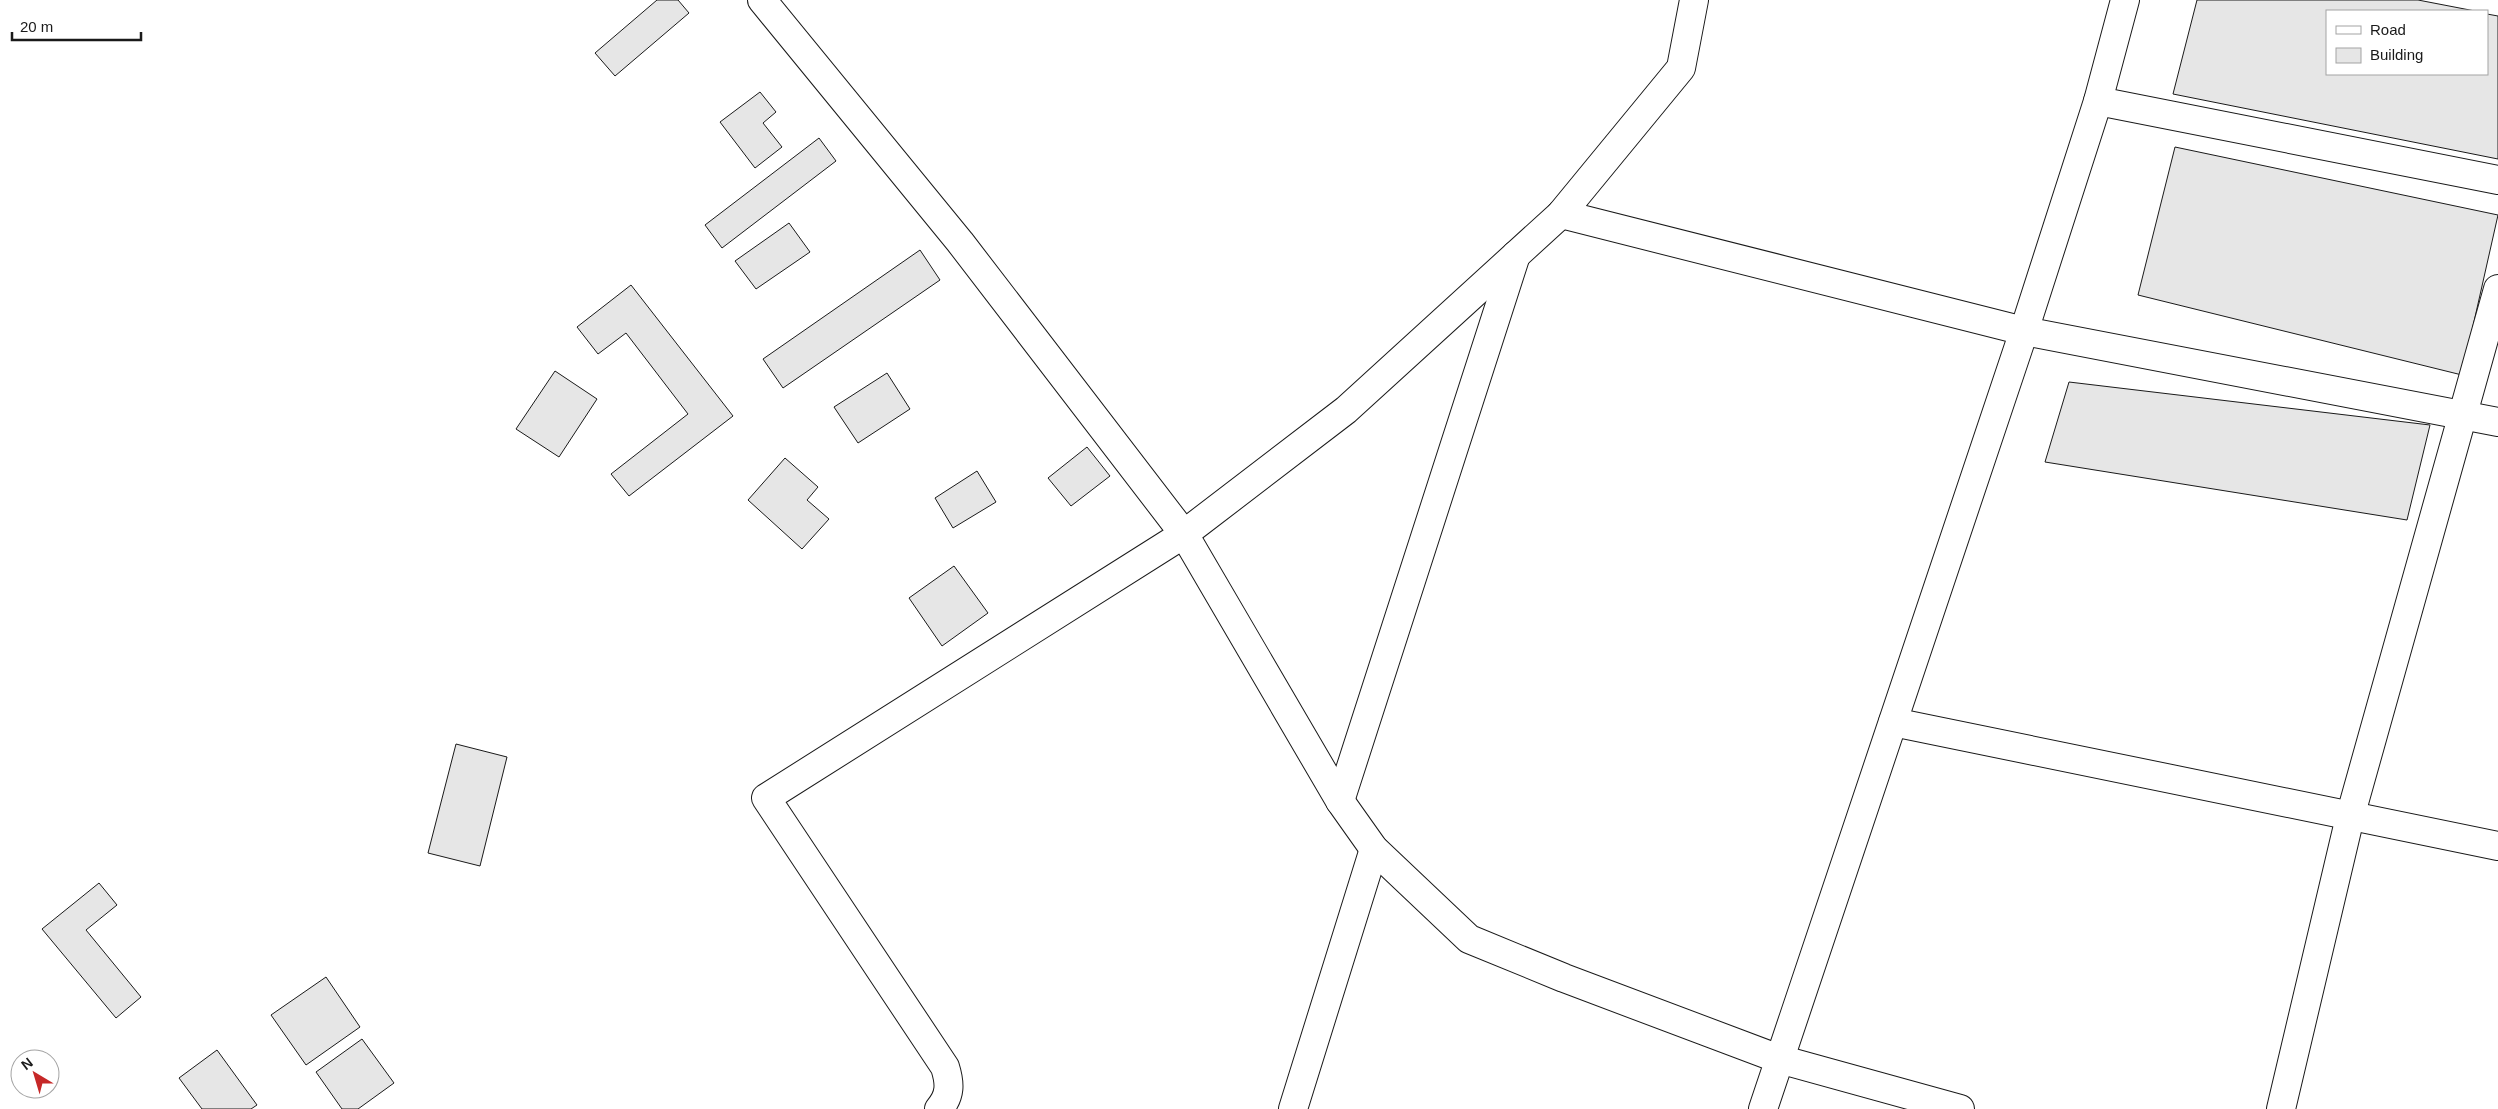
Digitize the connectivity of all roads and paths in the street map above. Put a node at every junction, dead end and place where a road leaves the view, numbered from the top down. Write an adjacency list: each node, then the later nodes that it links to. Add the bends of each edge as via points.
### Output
1 (762, 0): 12 (street, via 960,242)
2 (1694, 0): 6 (street, via 1681,68)
3 (2125, 0): 4 (street)
4 (2098, 100): 5 (street); 9 (street)
5 (2498, 180)
6 (1561, 214): 7 (street); 9 (street)
7 (1516, 254): 12 (street, via 1346,410); 14 (street)
8 (2498, 289): 10 (street)
9 (2024, 331): 10 (street); 13 (street)
10 (2461, 416): 11 (street); 15 (street)
11 (2498, 422)
12 (1184, 534): 14 (street); 19 (street, via 766,798 945,1067 950,1083 946,1102)
13 (1894, 722): 15 (street); 18 (street)
14 (1340, 801): 17 (street)
15 (2350, 818): 16 (street); 23 (street)
16 (2498, 846)
17 (1374, 849): 18 (street, via 1469,940); 20 (street)
18 (1779, 1059): 21 (street); 22 (street)
19 (939, 1109)
20 (1293, 1109)
21 (1763, 1109)
22 (1960, 1109)
23 (2281, 1109)

